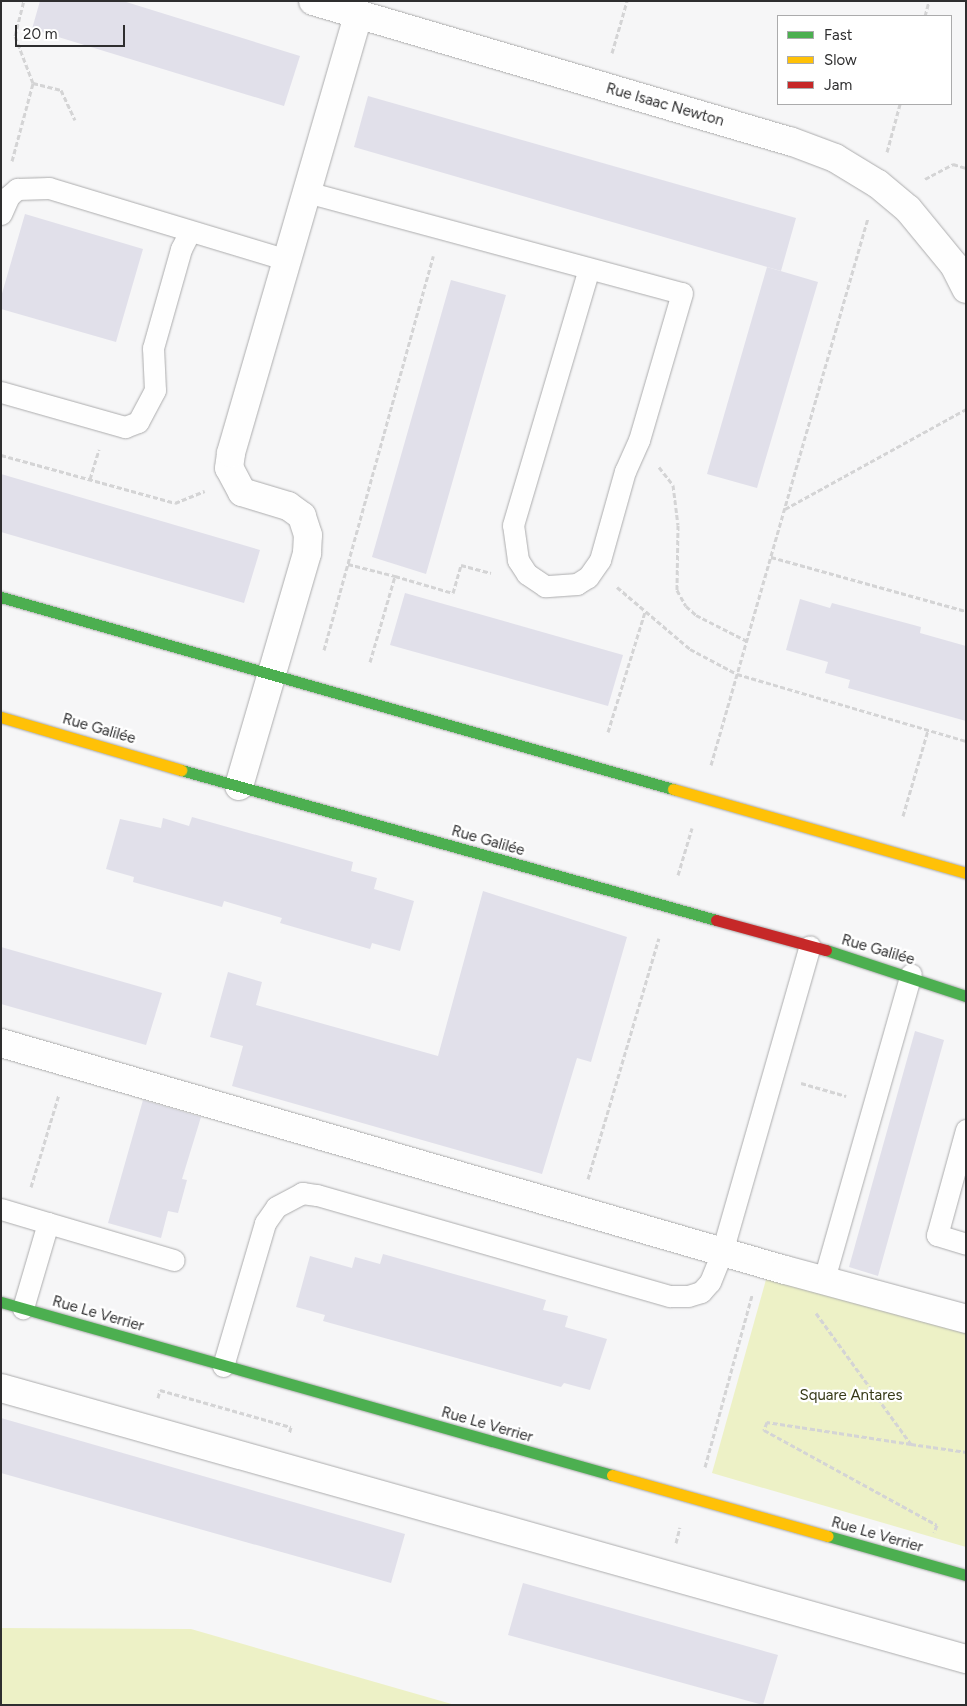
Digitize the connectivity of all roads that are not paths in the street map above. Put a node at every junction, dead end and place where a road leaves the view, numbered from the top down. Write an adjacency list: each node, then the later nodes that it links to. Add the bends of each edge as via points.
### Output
1 (313, 1): 2 (street, Rue Isaac Newton)
2 (360, 8): 3 (street); 8 (street, Rue Isaac Newton, via 603,87 790,140 835,158 885,190 932,236)
3 (307, 192): 6 (street); 7 (lane)
4 (1, 214): 5 (lane, via 9,196 17,189 49,188)
5 (190, 232): 6 (lane); 9 (lane, via 181,249 152,348 154,390 138,422 125,427)
6 (287, 260): 11 (street, via 229,468 242,492 288,506 302,516 308,535 307,553)
7 (589, 269): 7 (lane, via 682,293 639,440 625,472 594,570 577,584 545,586 527,574 518,560 513,525)
8 (966, 289)
9 (1, 392)
10 (1, 597): 11 (street)
11 (271, 674): 13 (street); 14 (street)
12 (1, 717): 13 (street, Rue Galilée)
13 (238, 786): 15 (street, Rue Galilée)
14 (966, 873)
15 (810, 946): 16 (street, Rue Galilée); 23 (lane)
16 (910, 974): 17 (street, Rue Galilée); 25 (lane)
17 (966, 996)
18 (1, 1044): 23 (street)
19 (966, 1130): 22 (lane, via 937,1235)
20 (1, 1209): 21 (lane)
21 (48, 1223): 24 (lane); 27 (lane)
22 (966, 1244)
23 (722, 1252): 25 (street); 29 (lane, via 710,1282 701,1292 670,1296 327,1197 302,1193 276,1207 265,1223)
24 (174, 1260)
25 (824, 1280): 28 (street)
26 (1, 1302): 27 (street, Rue Le Verrier)
27 (23, 1308): 29 (street, Rue Le Verrier)
28 (966, 1319)
29 (223, 1366): 31 (street, Rue Le Verrier)
30 (1, 1388): 32 (street)
31 (966, 1575)
32 (966, 1659)

